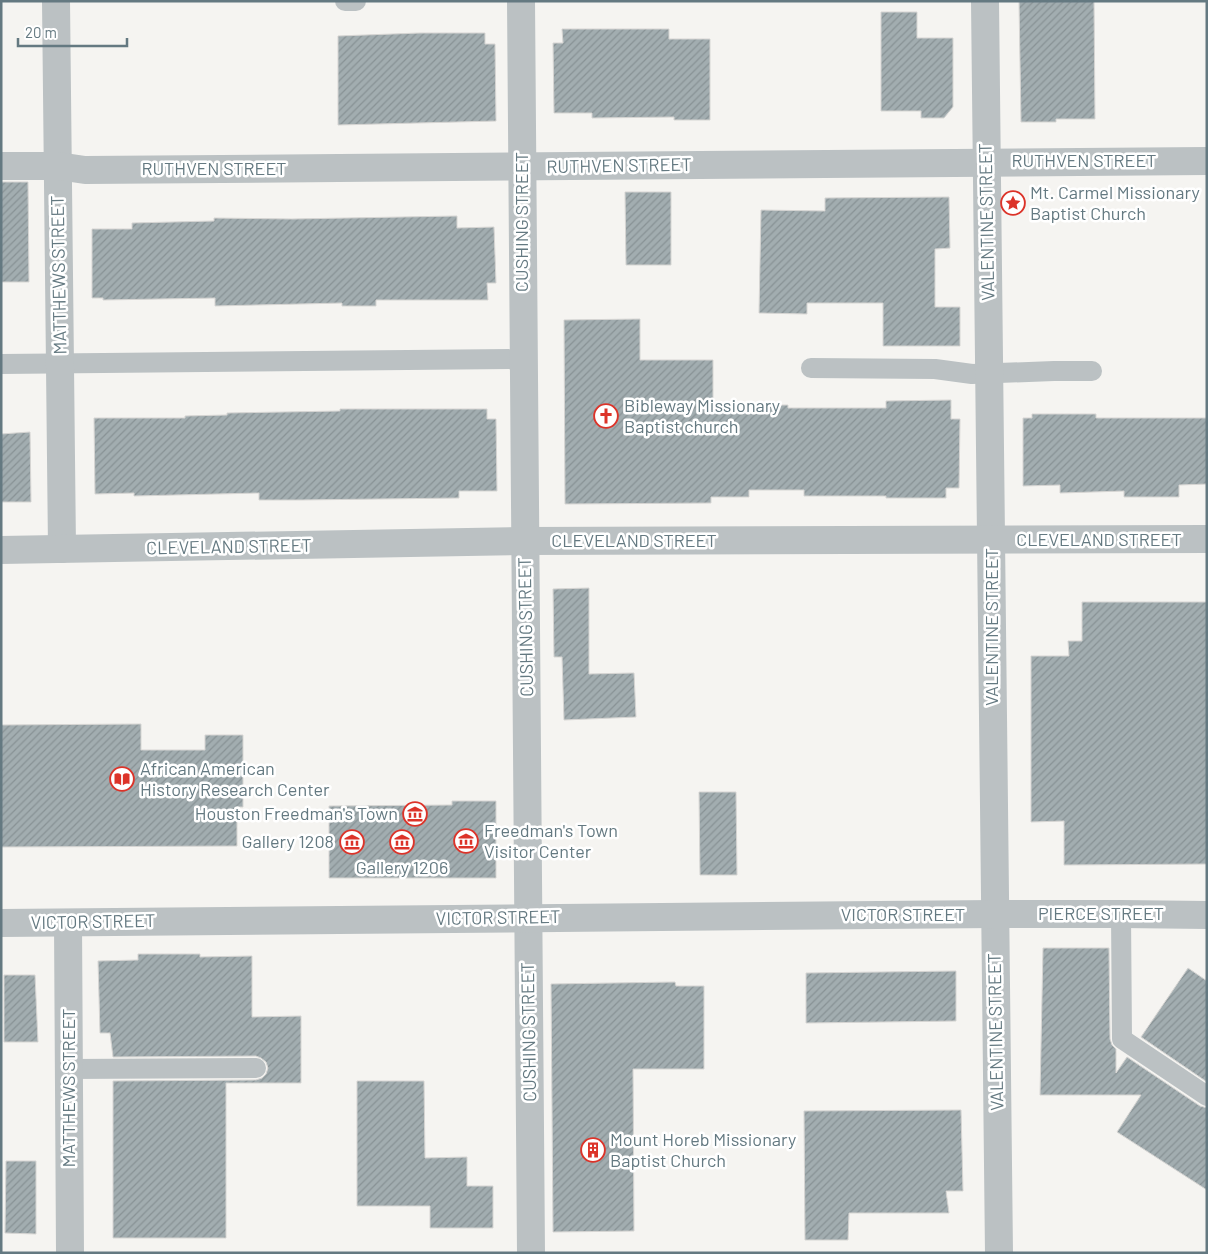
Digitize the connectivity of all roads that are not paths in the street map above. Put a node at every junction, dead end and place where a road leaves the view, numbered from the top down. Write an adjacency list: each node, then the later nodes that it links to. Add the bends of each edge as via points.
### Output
1 (56, 1): 9 (street, MATTHEWS STREET)
2 (356, 1): 5 (lane)
3 (521, 1): 10 (street, CUSHING STREET)
4 (985, 1): 7 (street, VALENTINE STREET)
5 (344, 2)
6 (1207, 161): 7 (street, RUTHVEN STREET)
7 (986, 162): 10 (street, RUTHVEN STREET); 16 (street, VALENTINE STREET)
8 (1, 166): 9 (street, RUTHVEN STREET)
9 (58, 166): 10 (street, RUTHVEN STREET, via 85,170); 12 (street, MATTHEWS STREET)
10 (522, 167): 11 (street, CUSHING STREET)
11 (523, 359): 12 (lane); 19 (street, CUSHING STREET)
12 (60, 363): 13 (lane); 20 (street, MATTHEWS STREET)
13 (1, 364)
14 (812, 368): 16 (lane, via 935,369)
15 (1092, 371): 16 (lane)
16 (989, 374): 18 (street, VALENTINE STREET)
17 (1207, 539): 18 (street, CLEVELAND STREET)
18 (992, 540): 19 (street, CLEVELAND STREET); 22 (street, VALENTINE STREET)
19 (525, 542): 20 (street, CLEVELAND STREET); 25 (street, CUSHING STREET)
20 (62, 549): 21 (street, CLEVELAND STREET)
21 (1, 550)
22 (995, 914): 23 (street, PIERCE STREET); 25 (street, VICTOR STREET); 33 (street, VALENTINE STREET)
23 (1121, 914): 24 (street, PIERCE STREET); 30 (lane, via 1122,1039)
24 (1207, 915)
25 (528, 918): 27 (street, VICTOR STREET); 32 (street, CUSHING STREET)
26 (1, 923): 27 (street, VICTOR STREET)
27 (68, 923): 29 (street, MATTHEWS STREET)
28 (256, 1068): 29 (lane)
29 (69, 1069): 31 (street, MATTHEWS STREET)
30 (1207, 1096)
31 (70, 1253)
32 (531, 1253)
33 (999, 1253)

